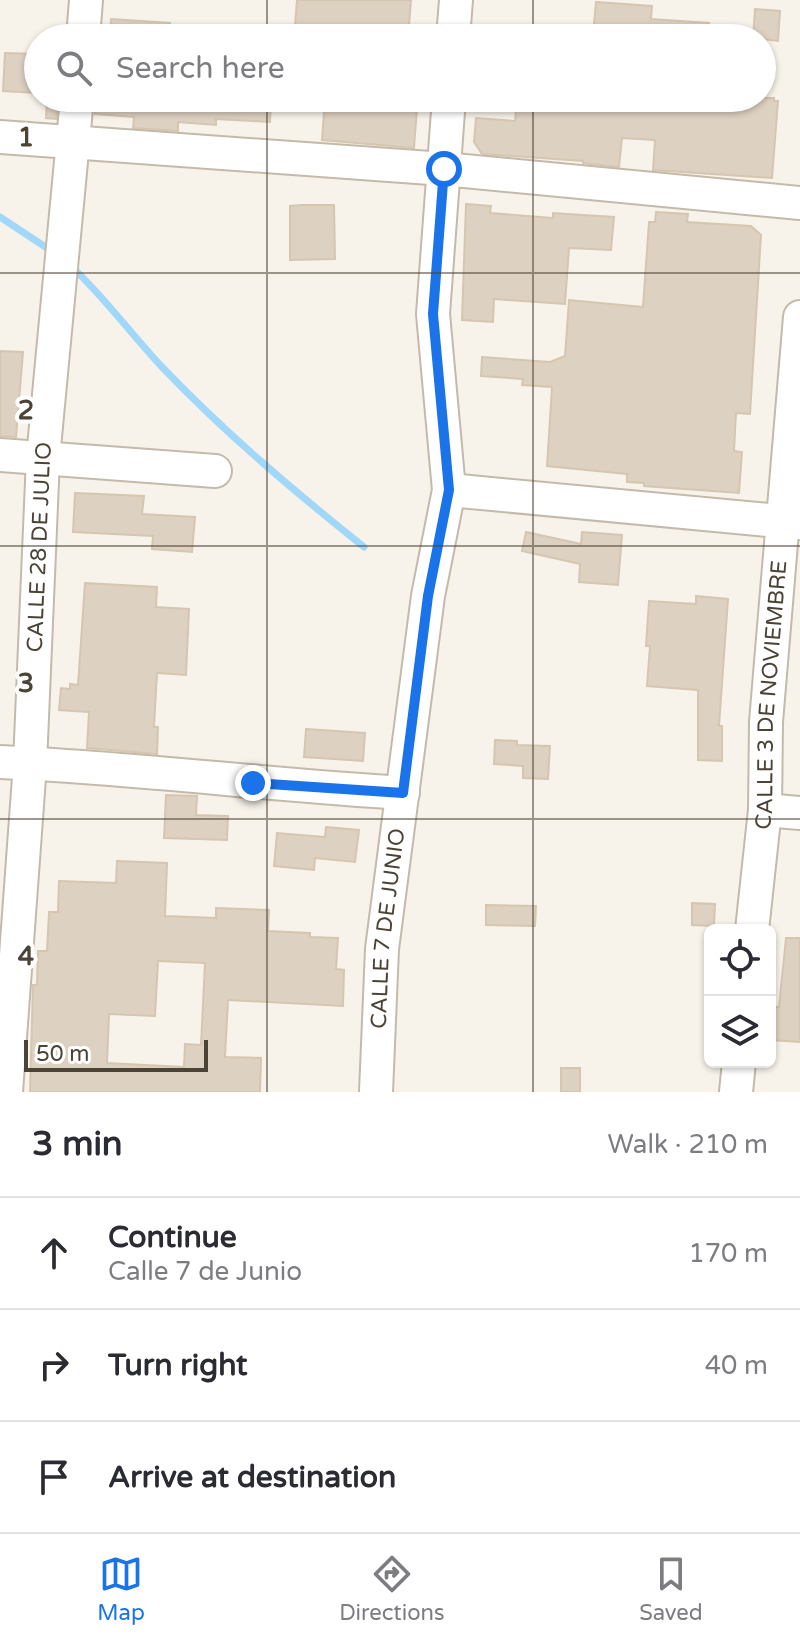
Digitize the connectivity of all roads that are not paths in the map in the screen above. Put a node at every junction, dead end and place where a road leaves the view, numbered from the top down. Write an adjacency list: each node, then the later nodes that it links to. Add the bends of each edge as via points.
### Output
1 (86, 0): 3 (street)
2 (456, 0): 4 (street)
3 (84, 24)
4 (454, 24)
5 (75, 112): 8 (street, CALLE 28 DE JULIO)
6 (448, 112): 9 (street, CALLE 7 DE JUNIO)
7 (0, 137): 8 (street)
8 (72, 142): 9 (street); 13 (street, CALLE 28 DE JULIO)
9 (444, 169): 10 (street); 15 (street, CALLE 7 DE JUNIO, via 433,314)
10 (800, 203)
11 (800, 317): 16 (street, CALLE 3 DE NOVIEMBRE)
12 (0, 455): 13 (street)
13 (43, 458): 14 (street); 17 (street, CALLE 28 DE JULIO)
14 (215, 471)
15 (449, 490): 16 (street); 18 (street, CALLE 7 DE JUNIO, via 428,596)
16 (791, 523): 19 (street, CALLE 3 DE NOVIEMBRE, via 766,722)
17 (15, 763): 18 (street); 23 (street, CALLE 28 DE JULIO)
18 (403, 793): 24 (street, CALLE 7 DE JUNIO, via 382,949)
19 (765, 810): 20 (street); 21 (street, CALLE 3 DE NOVIEMBRE)
20 (800, 813)
21 (753, 924)
22 (738, 1068): 25 (street)
23 (6, 1092)
24 (376, 1092)
25 (736, 1092)

